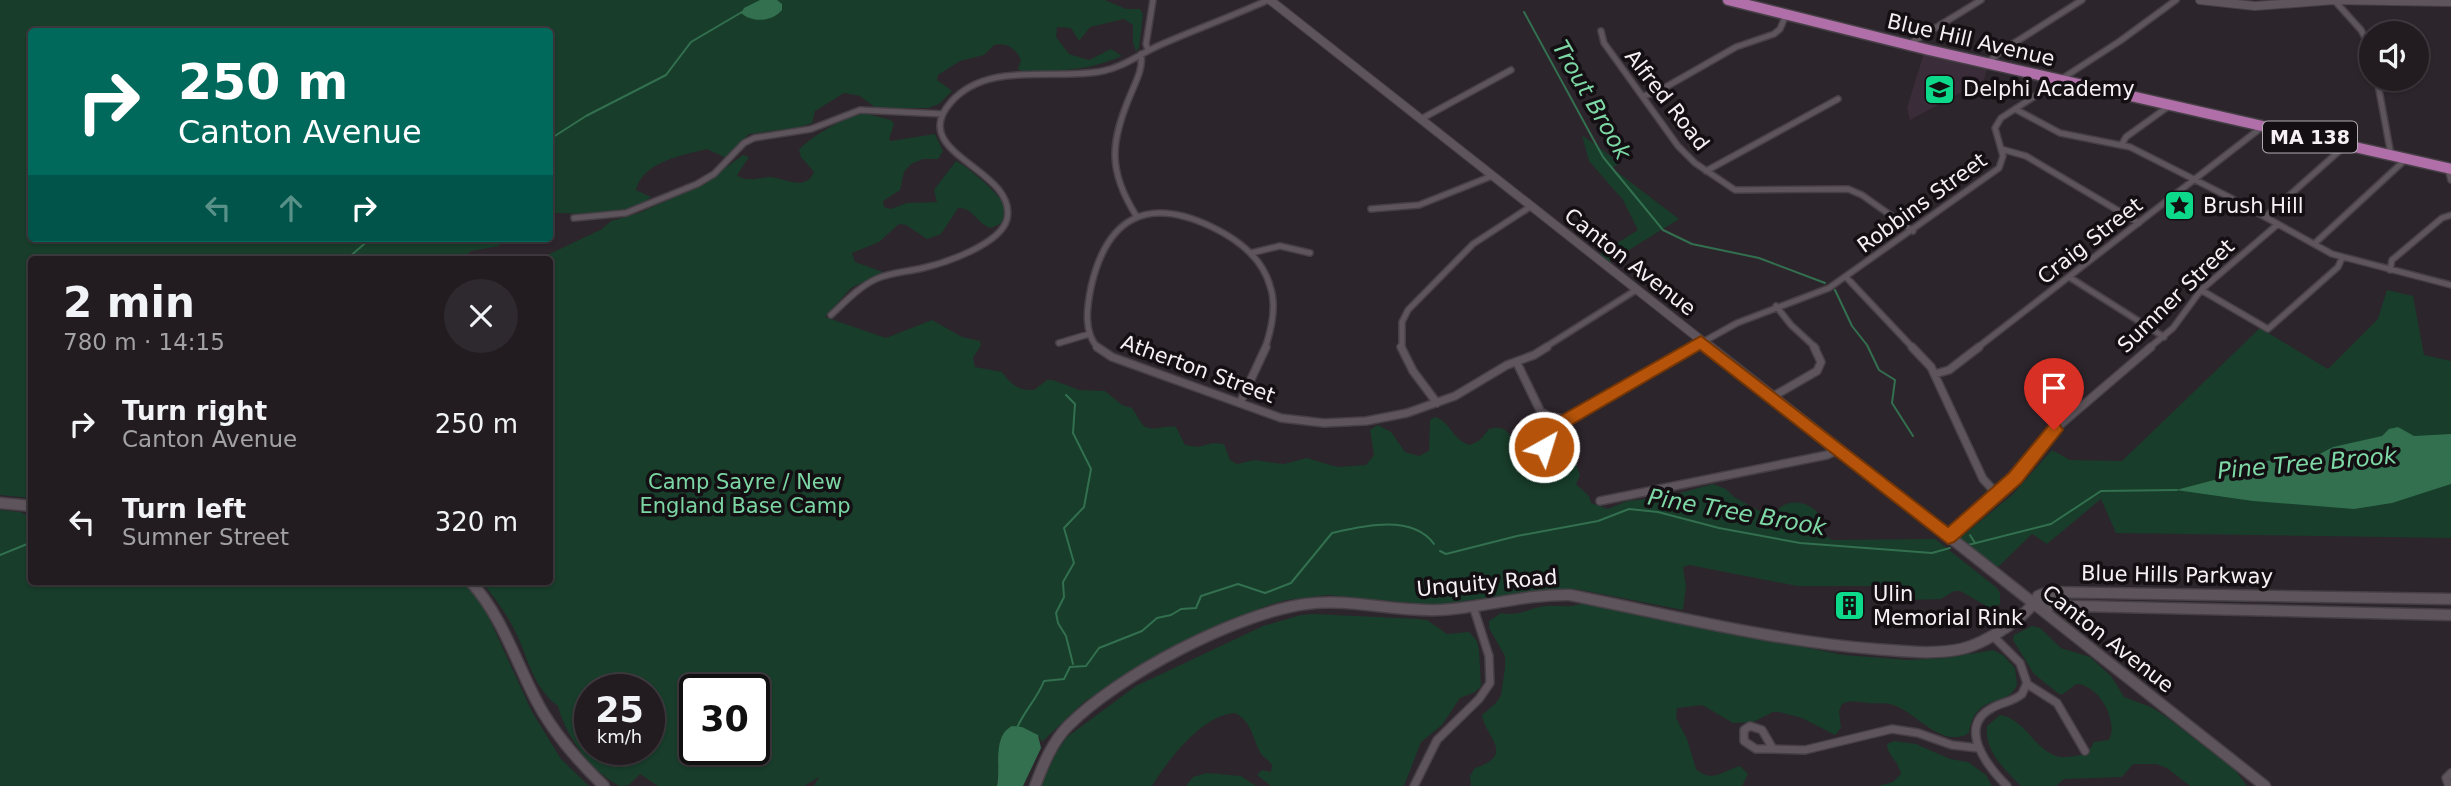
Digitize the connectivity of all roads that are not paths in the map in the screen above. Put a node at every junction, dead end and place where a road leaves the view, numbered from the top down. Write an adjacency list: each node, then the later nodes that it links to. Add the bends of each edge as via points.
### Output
1 (1153, 0): 15 (street)
2 (1269, 0): 15 (street); 26 (main road, Canton Avenue)
3 (1728, 0): 11 (highway, Blue Hill Avenue / MA 138)
4 (1981, 0): 14 (street)
5 (2082, 0): 17 (street)
6 (2176, 0): 19 (street, Robbins Street)
7 (2200, 0): 9 (main road, via 2244,6)
8 (2334, 0): 9 (main road); 10 (main road); 12 (street)
9 (2280, 2)
10 (2451, 2)
11 (1786, 15): 14 (highway, Blue Hill Avenue / MA 138); 21 (street, via 1774,34 1736,47)
12 (2359, 28)
13 (1601, 31): 21 (street, Alfred Road, via 1604,43)
14 (1907, 45): 17 (highway, Blue Hill Avenue / MA 138)
15 (1148, 50): 16 (street)
16 (1141, 54): 25 (street, via 1098,72 986,80 960,94); 40 (street, via 1141,69 1124,111 1113,160 1120,191)
17 (1986, 64): 19 (highway, Blue Hill Avenue / MA 138)
18 (1511, 70): 26 (street)
19 (2058, 80): 23 (highway, Blue Hill Avenue / MA 138); 24 (street, Robbins Street)
20 (2379, 91): 31 (street)
21 (1643, 96): 33 (street, Alfred Road, via 1682,150)
22 (1838, 99): 33 (street)
23 (2169, 105): 27 (highway, Blue Hill Avenue / MA 138); 28 (street)
24 (2015, 109): 28 (street, via 2065,135); 30 (street, Robbins Street, via 1997,122)
25 (943, 114): 42 (street, via 862,110 811,129 754,138 701,181 626,213); 57 (street, via 940,129 947,146 982,172 1006,199 1004,226 957,257 877,278)
26 (1421, 119): 35 (main road, Canton Avenue)
27 (2262, 126): 29 (highway, Blue Hill Avenue / MA 138); 36 (street, Craig Street)
28 (2122, 144): 36 (street)
29 (2346, 145): 31 (highway, Blue Hill Avenue / MA 138); 41 (street)
30 (2001, 149): 43 (street, via 2026,156); 45 (street, Robbins Street, via 2002,162 1995,173)
31 (2391, 155): 32 (highway, Blue Hill Avenue / MA 138)
32 (2406, 159): 34 (highway, Blue Hill Avenue / MA 138); 46 (street)
33 (1706, 172): 45 (street, Alfred Road, via 1738,191 1851,190)
34 (2450, 172)
35 (1492, 176): 37 (main road, Canton Avenue); 38 (street, via 1419,205)
36 (2194, 181): 41 (street); 43 (street, Craig Street)
37 (1530, 207): 54 (main road, Canton Avenue); 66 (street, via 1469,247 1401,321 1401,350)
38 (1371, 209)
39 (2451, 215): 50 (street, via 2392,260)
40 (1137, 217): 47 (street, via 1163,212 1185,216 1229,234); 58 (street, via 1116,233 1098,258 1089,297)
41 (2265, 217): 44 (street)
42 (575, 218)
43 (2139, 223): 51 (street, Craig Street)
44 (2278, 224): 46 (street); 55 (street, Sumner Street)
45 (1913, 231): 52 (street, Robbins Street)
46 (2314, 244): 49 (street)
47 (1251, 253): 48 (street, via 1279,245); 65 (street, via 1271,289 1273,320)
48 (1310, 253)
49 (2342, 258): 50 (street); 55 (street, via 2338,267 2268,329)
50 (2390, 270): 53 (street)
51 (2069, 276): 59 (street); 63 (street, Craig Street, via 1949,370)
52 (1846, 277): 56 (street, Robbins Street, via 1818,294); 63 (street, via 1905,336)
53 (2451, 285)
54 (1636, 290): 60 (main road, Canton Avenue); 62 (street, Atherton Street)
55 (2201, 290): 59 (street, Sumner Street)
56 (1776, 306): 60 (street, Robbins Street); 64 (street, via 1816,348 1821,362 1817,372)
57 (831, 315)
58 (1088, 334): 61 (street); 65 (street, Atherton Street, via 1093,345 1107,355)
59 (2164, 337): 72 (street, Sumner Street, via 2054,430 2024,469)
60 (1701, 342): 64 (main road, Canton Avenue); 68 (street, Robbins Street)
61 (1059, 343)
62 (1517, 363): 66 (street, Atherton Street); 67 (street)
63 (1935, 374): 72 (street, via 1983,479)
64 (1772, 397): 71 (main road, Canton Avenue)
65 (1240, 403): 66 (street, Atherton Street, via 1286,419 1339,424 1395,416)
66 (1437, 403)
67 (1540, 411): 68 (street); 69 (street)
68 (1569, 418): 69 (street, Robbins Street)
69 (1550, 431): 70 (street)
70 (1544, 447)
71 (1839, 450): 73 (street); 76 (main road, Canton Avenue)
72 (1997, 494): 76 (street, Sumner Street)
73 (1600, 501)
74 (0, 503): 75 (main road)
75 (28, 506)
76 (1948, 537): 81 (main road, Canton Avenue)
77 (473, 585): 93 (main road, via 497,615 551,726)
78 (2060, 592): 79 (main road, Blue Hills Parkway); 81 (main road, Blue Hills Parkway, via 2038,596); 83 (main road, via 2060,602)
79 (2389, 598): 80 (main road, Blue Hills Parkway); 84 (main road)
80 (2451, 599)
81 (2034, 605): 83 (main road, Blue Hills Parkway); 86 (main road, Canton Avenue); 87 (main road, Unquity Road)
82 (1473, 606): 87 (main road, Unquity Road, via 1530,596 1575,595 1803,641 1879,651 1946,651); 94 (main road, Unquity Road, via 1422,610 1315,603 1247,620 1161,662 1083,713 1061,735); 95 (street, via 1490,661 1490,683 1481,698 1440,736)
83 (2071, 608): 84 (main road, Blue Hills Parkway); 86 (main road, via 2061,617)
84 (2399, 614): 85 (main road, Blue Hills Parkway)
85 (2451, 615)
86 (2064, 629): 97 (main road, Canton Avenue)
87 (1993, 636): 88 (street, via 2021,665)
88 (2027, 684): 89 (street, via 2016,699 1990,708 1982,716 1977,727); 91 (street, via 2060,704)
89 (1978, 748): 90 (street, via 1892,729 1811,749); 96 (street)
90 (1773, 750)
91 (2085, 751)
92 (2451, 773): 98 (street, via 2446,776)
93 (604, 786)
94 (1035, 786)
95 (1414, 786)
96 (2007, 786)
97 (2265, 786)
98 (2449, 786)

